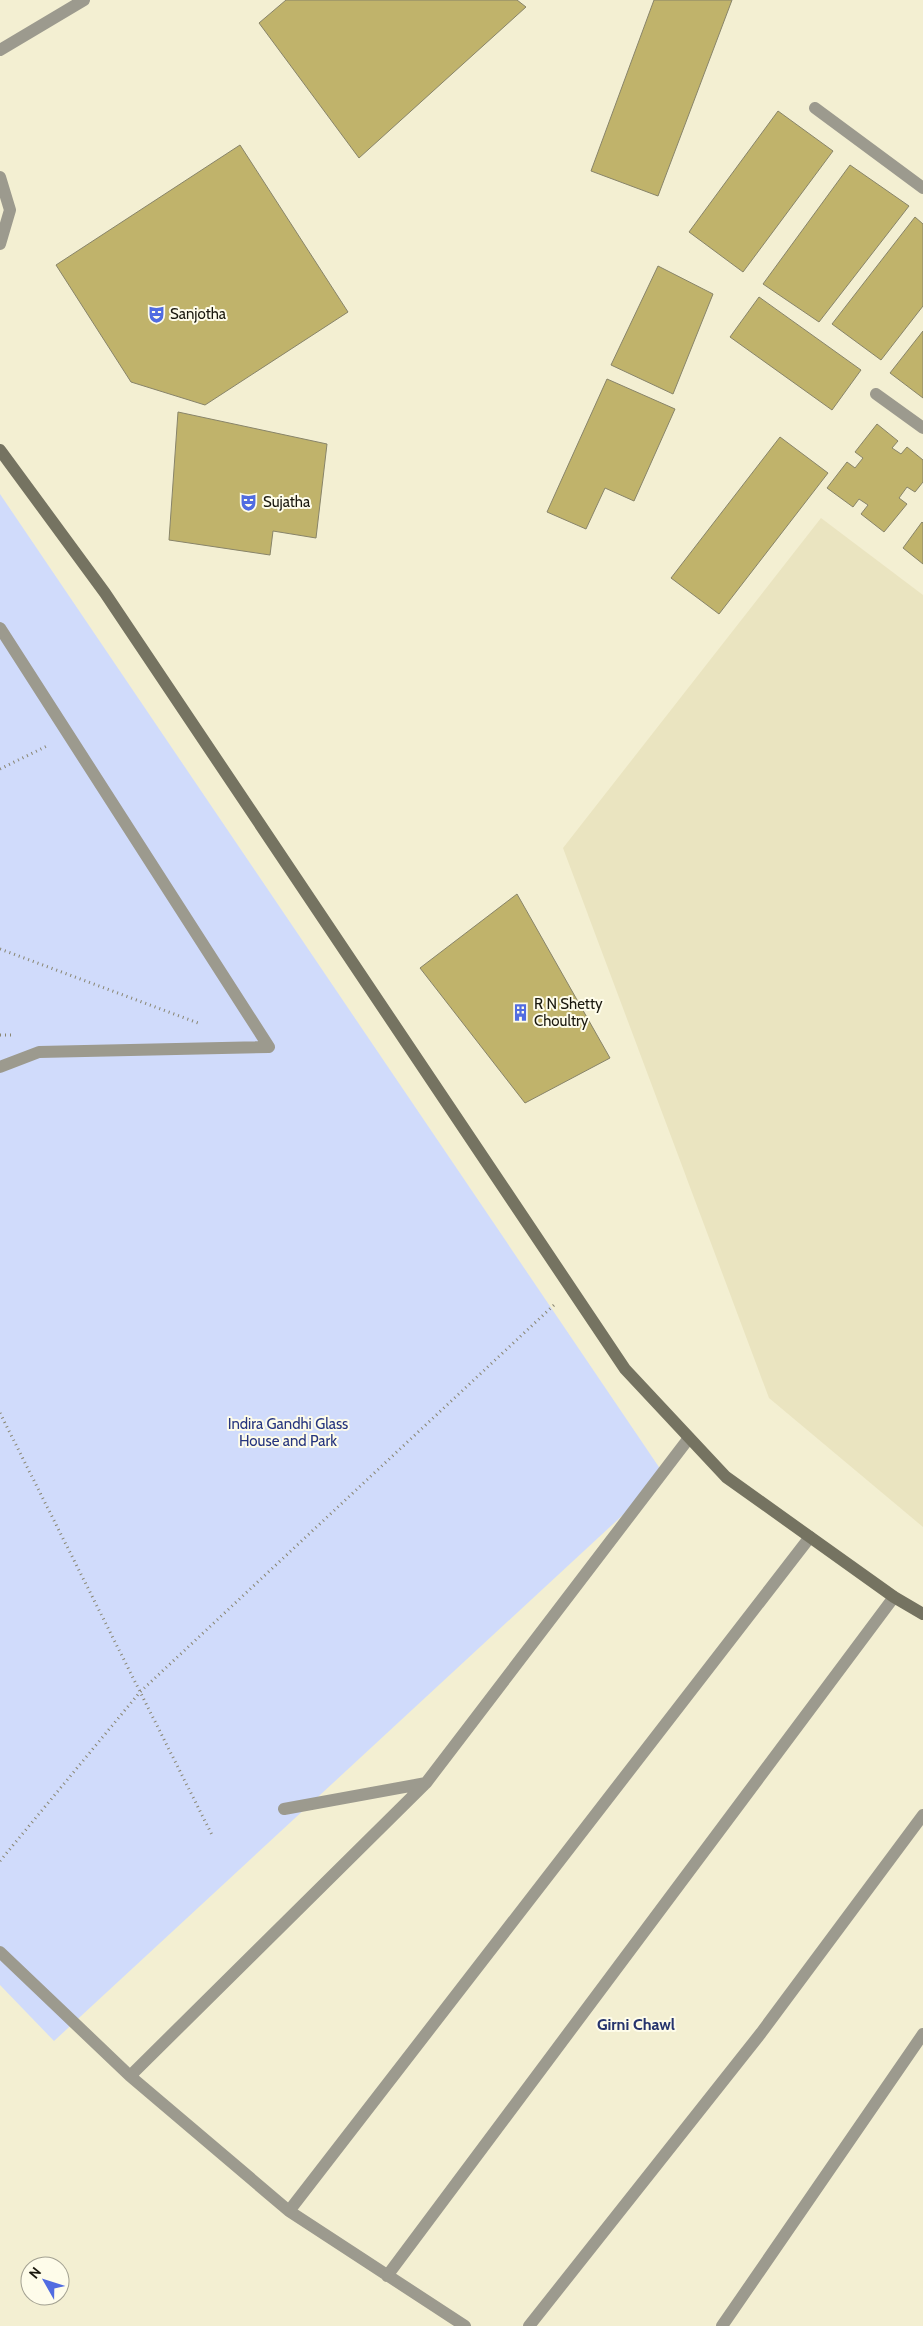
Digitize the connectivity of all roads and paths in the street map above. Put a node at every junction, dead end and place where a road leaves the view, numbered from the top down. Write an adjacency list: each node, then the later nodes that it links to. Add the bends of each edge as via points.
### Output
1 (84, 0): 2 (street)
2 (0, 50)
3 (815, 108): 5 (street)
4 (0, 177): 6 (street, via 10,210)
5 (923, 188)
6 (0, 244)
7 (876, 394): 8 (street)
8 (923, 428)
9 (0, 450): 18 (main road, via 105,593)
10 (0, 628): 17 (street, via 269,1047 38,1052)
11 (54, 742): 12 (path)
12 (0, 769)
13 (0, 949): 14 (path)
14 (206, 1026)
15 (20, 1034): 16 (path)
16 (0, 1035)
17 (0, 1067)
18 (572, 1289): 20 (main road, via 625,1369); 24 (path)
19 (0, 1413): 24 (path)
20 (689, 1438): 21 (main road, via 726,1477); 25 (street)
21 (810, 1537): 22 (main road); 33 (street)
22 (894, 1597): 23 (main road); 34 (street)
23 (923, 1614)
24 (140, 1692): 28 (path); 29 (path)
25 (426, 1783): 26 (street); 32 (street)
26 (284, 1809)
27 (923, 1815): 36 (street, via 761,2033)
28 (212, 1835)
29 (0, 1861)
30 (0, 1952): 32 (street)
31 (923, 2034): 37 (street)
32 (130, 2076): 33 (street)
33 (288, 2211): 34 (street)
34 (387, 2276): 35 (street)
35 (465, 2326)
36 (529, 2326)
37 (722, 2326)

